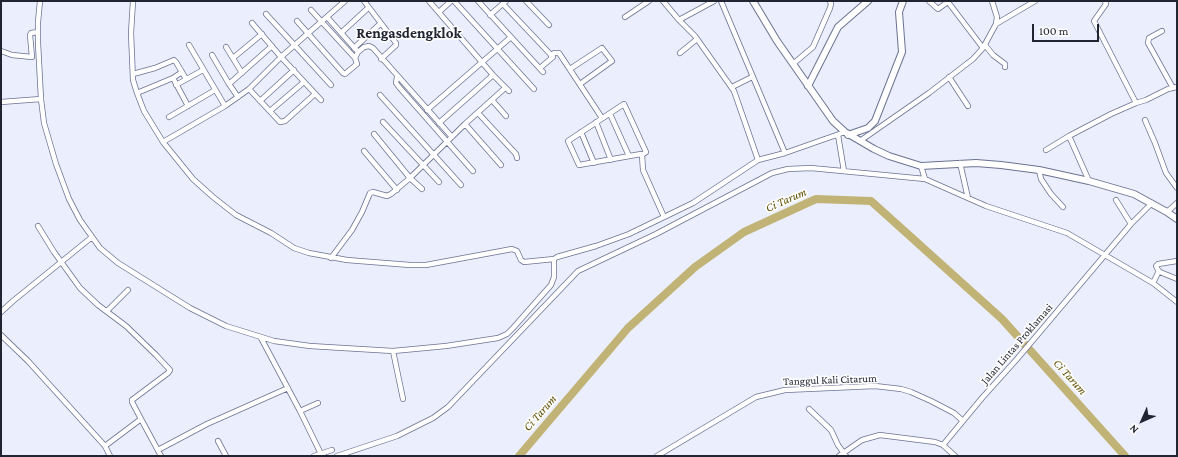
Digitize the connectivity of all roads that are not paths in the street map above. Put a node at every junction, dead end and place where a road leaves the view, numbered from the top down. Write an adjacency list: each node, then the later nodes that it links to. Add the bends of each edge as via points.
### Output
1 (40, 1): 38 (street)
2 (133, 1): 68 (street)
3 (345, 1): 28 (street)
4 (364, 1): 23 (street)
5 (429, 1): 25 (street)
6 (453, 1): 25 (street); 50 (street)
7 (478, 1): 27 (street)
8 (526, 1): 36 (street)
9 (649, 1): 29 (street)
10 (663, 1): 30 (street)
11 (714, 1): 30 (street)
12 (721, 1): 71 (street)
13 (753, 1): 61 (street)
14 (830, 1): 61 (street, via 832,4 813,47)
15 (868, 1): 80 (street, via 838,27)
16 (903, 1): 113 (street, via 899,12 903,48 875,121 868,128)
17 (929, 1): 22 (street, via 938,9)
18 (992, 1): 35 (street, via 997,17)
19 (1035, 1): 35 (street)
20 (1105, 1): 95 (street, via 1106,4 1094,20)
21 (504, 2): 27 (street); 55 (street)
22 (948, 2): 48 (street)
23 (368, 8): 34 (street); 39 (street)
24 (312, 10): 32 (street)
25 (439, 12): 60 (street)
26 (266, 14): 46 (street)
27 (490, 15): 42 (street)
28 (327, 17): 32 (street); 39 (street)
29 (625, 17)
30 (679, 20): 43 (street)
31 (297, 21): 41 (street)
32 (322, 22): 41 (street); 58 (street)
33 (252, 23): 40 (street)
34 (380, 24): 49 (street); 59 (street, via 396,43)
35 (996, 24): 48 (street)
36 (549, 25)
37 (1162, 31): 82 (street, via 1148,38 1148,43)
38 (38, 32): 51 (street, via 31,32 30,35 32,57); 90 (street)
39 (341, 33): 49 (street)
40 (262, 34): 45 (street); 57 (street)
41 (307, 34): 46 (street); 58 (street, via 342,73 348,73 357,64)
42 (511, 37): 50 (street); 55 (street, via 541,70 553,57)
43 (697, 38): 53 (street); 81 (street)
44 (189, 46): 64 (street)
45 (272, 46): 56 (street); 67 (street)
46 (295, 46): 56 (street); 79 (street)
47 (226, 47): 57 (street)
48 (984, 47): 62 (street); 72 (street)
49 (354, 48): 52 (street)
50 (496, 48): 60 (street); 84 (street)
51 (1, 51)
52 (358, 52): 58 (street); 59 (street, via 364,46 369,46)
53 (680, 53)
54 (212, 54): 76 (street)
55 (551, 56): 63 (street, via 559,53)
56 (281, 57): 65 (street); 83 (street)
57 (233, 58): 67 (street)
58 (355, 58)
59 (381, 59): 70 (street)
60 (482, 61): 69 (street); 99 (street)
61 (793, 64): 80 (street)
62 (1005, 67)
63 (570, 69): 77 (street); 77 (street, via 602,48 612,61)
64 (203, 70): 74 (street); 85 (street)
65 (294, 70): 75 (street); 91 (street)
66 (182, 72): 68 (street, via 173,60); 73 (street); 74 (street)
67 (242, 72): 76 (street)
68 (133, 74): 86 (street)
69 (493, 75): 93 (street, via 507,89); 109 (street)
70 (397, 77): 99 (street); 119 (street, via 396,83 399,87)
71 (752, 77): 81 (street); 122 (street)
72 (949, 77): 98 (street); 117 (street)
73 (173, 78): 78 (street); 86 (street)
74 (186, 80): 78 (street)
75 (304, 82): 87 (street); 100 (street)
76 (229, 84): 89 (street)
77 (580, 84): 105 (street)
78 (176, 85): 96 (street)
79 (331, 85)
80 (808, 86): 113 (street, via 833,121)
81 (732, 87): 128 (street)
82 (1175, 88): 95 (street)
83 (249, 89): 89 (street); 91 (street)
84 (534, 89)
85 (216, 90): 96 (street); 97 (street)
86 (137, 93): 118 (street, via 144,111)
87 (315, 94): 92 (street); 100 (street, via 283,122)
88 (380, 94): 123 (street)
89 (238, 97): 97 (street)
90 (41, 99): 94 (street); 155 (street, via 44,123 56,164 69,199)
91 (260, 100): 100 (street)
92 (321, 100)
93 (492, 100): 101 (street); 103 (street)
94 (1, 102)
95 (1136, 103): 115 (street)
96 (188, 106): 104 (street)
97 (225, 106): 118 (street)
98 (968, 106)
99 (427, 110): 109 (street)
100 (270, 112)
101 (478, 113): 110 (street); 126 (street)
102 (610, 114): 105 (street); 124 (street); 125 (street, via 624,104 646,152)
103 (506, 116)
104 (169, 117)
105 (602, 118): 108 (street)
106 (1145, 120): 142 (street, via 1166,173)
107 (383, 122): 132 (street)
108 (596, 122): 111 (street); 127 (street)
109 (439, 123): 116 (street)
110 (465, 124): 116 (street); 131 (street)
111 (581, 132): 129 (street); 129 (street, via 568,141 579,165)
112 (374, 134): 137 (street)
113 (847, 134): 114 (street); 117 (street)
114 (838, 135): 122 (street); 136 (street)
115 (1069, 136): 120 (street); 139 (street)
116 (452, 137): 119 (street)
117 (860, 141): 133 (street, via 889,156)
118 (163, 142): 157 (street, via 203,189 236,215 294,248)
119 (447, 142): 123 (street); 135 (street)
120 (1046, 150)
121 (364, 151): 144 (street)
122 (785, 153): 128 (street)
123 (435, 155): 132 (street); 141 (street)
124 (629, 156): 125 (street); 127 (street)
125 (642, 156): 151 (street, via 643,170)
126 (517, 158)
127 (611, 160): 129 (street)
128 (758, 160): 151 (street, via 693,203)
129 (594, 163)
130 (960, 163): 133 (street); 134 (street); 145 (street)
131 (501, 165)
132 (423, 166): 137 (street); 140 (street)
133 (921, 166): 138 (street)
134 (1039, 170): 139 (street); 149 (street, via 1041,179)
135 (473, 171)
136 (844, 171): 138 (street); 188 (street, via 805,168 772,173 656,234 581,269 448,407 433,418 397,436)
137 (410, 178): 143 (street); 144 (street)
138 (925, 180): 145 (street)
139 (1089, 181): 147 (street, via 1134,194)
140 (439, 182)
141 (461, 185)
142 (1177, 188)
143 (422, 189)
144 (397, 190): 157 (street, via 387,196 370,193 352,230)
145 (968, 198): 156 (street, via 1059,230)
146 (1116, 200): 153 (street)
147 (1152, 203): 150 (street); 153 (street, Jalan Lintas Proklamasi)
148 (1177, 203): 150 (street)
149 (1064, 206)
150 (1167, 212): 152 (street)
151 (664, 217): 158 (street, via 620,238 562,254)
152 (1177, 219)
153 (1131, 224): 156 (street, Jalan Lintas Proklamasi)
154 (38, 226): 160 (street)
155 (92, 237): 160 (street); 169 (street, via 100,248 118,263 190,308 226,326)
156 (1104, 255): 163 (street); 177 (street, Jalan Lintas Proklamasi)
157 (331, 258): 158 (street, via 426,265 514,249 524,262)
158 (554, 259): 170 (street, via 552,283 503,336 446,346)
159 (1177, 261): 161 (street, via 1157,264)
160 (61, 262): 166 (street, via 80,288); 167 (street)
161 (1159, 271): 162 (street); 163 (street)
162 (1177, 279)
163 (1153, 283): 165 (street)
164 (128, 290): 166 (street)
165 (1177, 302)
166 (107, 311): 176 (street, via 126,326 170,370 132,400)
167 (1, 312)
168 (1, 335): 179 (street)
169 (261, 338): 170 (street, via 310,346); 171 (street)
170 (393, 351): 172 (street)
171 (288, 388): 175 (street); 182 (street, via 208,424)
172 (403, 399)
173 (318, 403): 175 (street)
174 (809, 409): 183 (street, via 831,430)
175 (300, 411): 184 (street)
176 (141, 419): 179 (street); 182 (street)
177 (963, 421): 180 (street, Jalan Lintas Proklamasi); 189 (street, Tanggul Kali Citarum, via 954,413 923,396 901,389 875,386 785,390 756,397)
178 (218, 441): 186 (street)
179 (105, 446): 185 (street)
180 (945, 446): 183 (street, via 935,442 876,435 862,440); 191 (street)
181 (332, 450): 184 (street)
182 (159, 454)
183 (844, 454): 190 (street)
184 (321, 455): 187 (street)
185 (110, 456)
186 (226, 456)
187 (314, 456)
188 (337, 456)
189 (658, 456)
190 (838, 456)
191 (955, 456)

